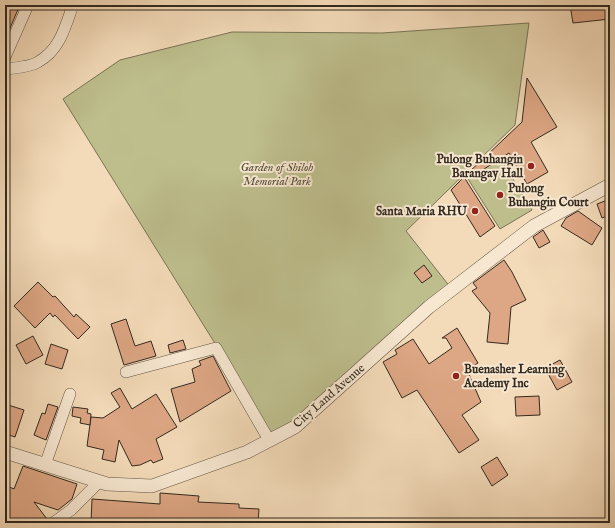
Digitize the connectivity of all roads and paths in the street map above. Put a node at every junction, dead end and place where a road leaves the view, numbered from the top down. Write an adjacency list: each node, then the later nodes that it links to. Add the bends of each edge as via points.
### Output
1 (28, 5): 3 (street)
2 (73, 5): 4 (street, via 60,42 48,54 38,63)
3 (5, 57)
4 (5, 69)
5 (610, 185): 8 (street, City Land Avenue, via 534,226 429,307 295,427)
6 (126, 372): 8 (street, via 216,348)
7 (70, 394): 10 (street)
8 (269, 440): 11 (street, City Land Avenue, via 247,452 152,486)
9 (5, 452): 10 (street, City Land Avenue)
10 (45, 465): 11 (street, City Land Avenue)
11 (99, 482): 12 (street)
12 (53, 523)

